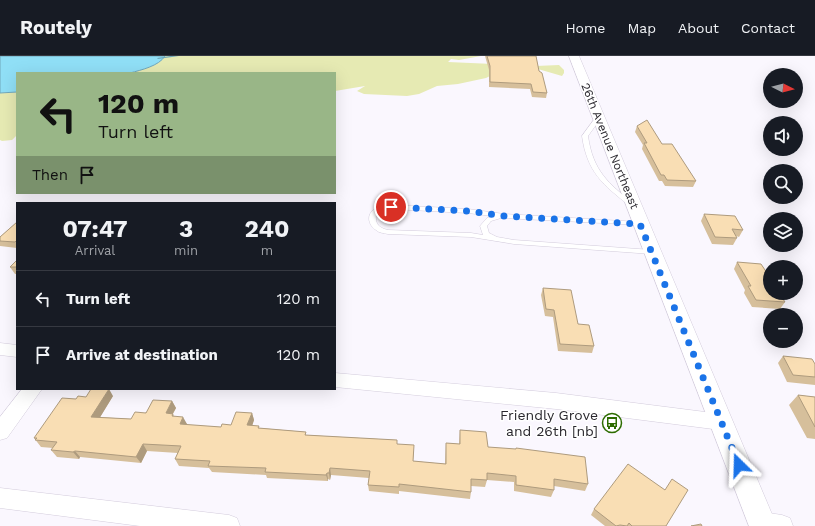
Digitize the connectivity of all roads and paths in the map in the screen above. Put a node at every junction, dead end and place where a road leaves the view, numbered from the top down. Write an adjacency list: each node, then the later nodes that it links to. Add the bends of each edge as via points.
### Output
1 (574, 56): 2 (street, 26th Avenue Northeast)
2 (598, 118): 3 (street, 26th Avenue Northeast); 3 (lane, via 585,136 595,170 599,178)
3 (634, 206): 5 (street, 26th Avenue Northeast)
4 (504, 216): 5 (lane); 6 (lane, via 489,219 483,226 486,234); 6 (lane, via 468,211 391,207 378,210 372,220 379,230 388,232 471,235)
5 (640, 224): 7 (street, 26th Avenue Northeast)
6 (500, 239): 7 (lane)
7 (652, 252): 12 (street, 26th Avenue Northeast)
8 (0, 349): 9 (street)
9 (16, 351)
10 (336, 380): 12 (street, via 556,401)
11 (31, 390): 13 (street)
12 (721, 422): 15 (street, 26th Avenue Northeast)
13 (0, 432)
14 (0, 498): 16 (street)
15 (769, 525)
16 (229, 526)

